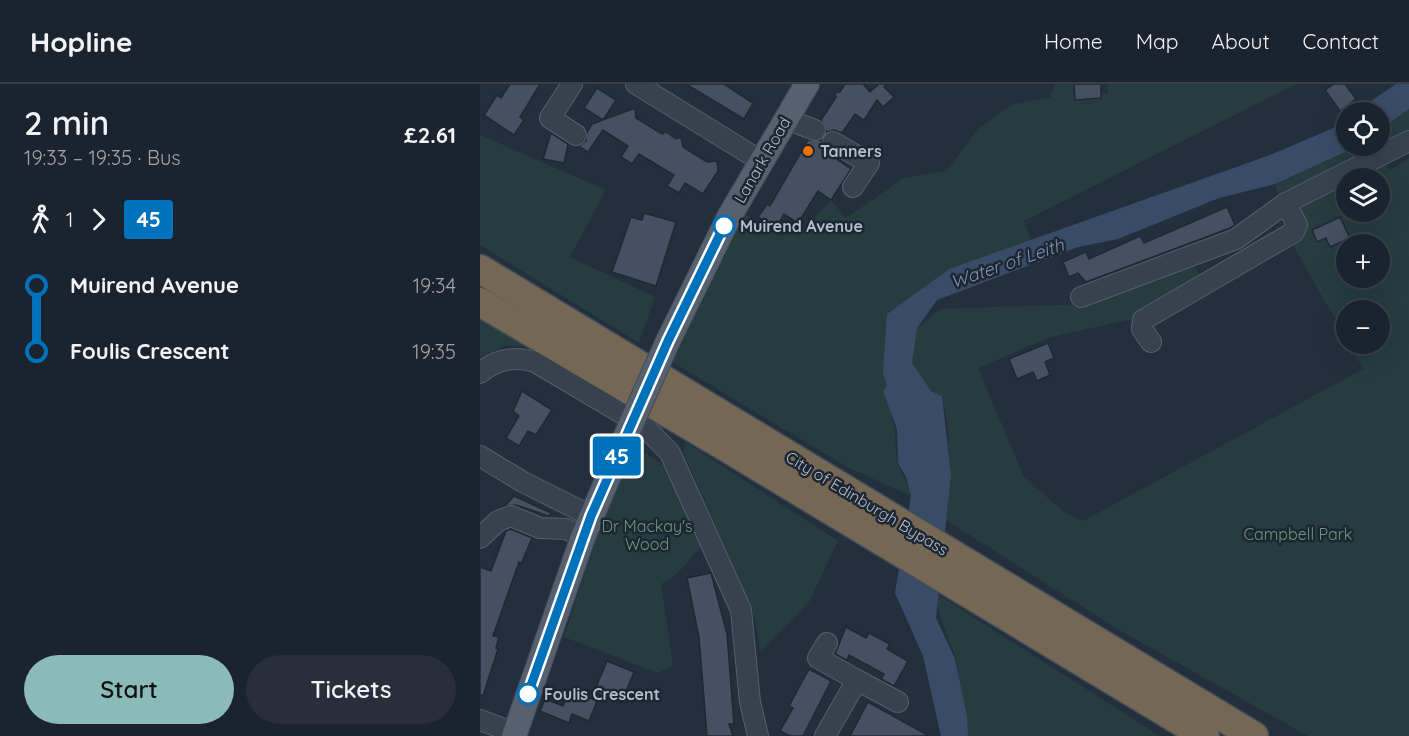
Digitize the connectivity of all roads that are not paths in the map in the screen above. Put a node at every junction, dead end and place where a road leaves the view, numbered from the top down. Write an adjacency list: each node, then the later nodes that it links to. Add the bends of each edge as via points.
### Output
1 (572, 84): 6 (street, via 550,118)
2 (636, 84): 9 (street)
3 (807, 84): 4 (main road, Lanark Road)
4 (786, 119): 5 (street); 9 (main road, Lanark Road)
5 (815, 130)
6 (576, 135)
7 (1409, 141): 11 (street)
8 (834, 142): 10 (street, via 870,163)
9 (761, 161): 19 (main road, Lanark Road, bridge, via 668,341)
10 (853, 187)
11 (1286, 204): 13 (street, via 1236,239); 15 (street, via 1297,225 1294,232 1143,320 1142,329)
12 (480, 268): 17 (highway, City of Edinburgh Bypass)
13 (1081, 297)
14 (480, 302): 17 (highway, City of Edinburgh Bypass)
15 (1151, 342)
16 (480, 373): 27 (street, via 503,360 535,362 645,427 670,453 741,610 750,702)
17 (734, 437): 21 (highway, City of Edinburgh Bypass)
18 (480, 456): 19 (street)
19 (587, 526): 20 (street, via 540,528 511,516 498,521); 26 (main road, Lanark Road)
20 (480, 538)
21 (1067, 638): 29 (highway, City of Edinburgh Bypass); 30 (highway, City of Edinburgh Bypass)
22 (827, 643): 23 (street, via 818,658)
23 (857, 680): 24 (street); 28 (street)
24 (898, 702)
25 (480, 720): 26 (street)
26 (514, 734)
27 (758, 736)
28 (825, 736)
29 (1205, 736)
30 (1254, 736)

